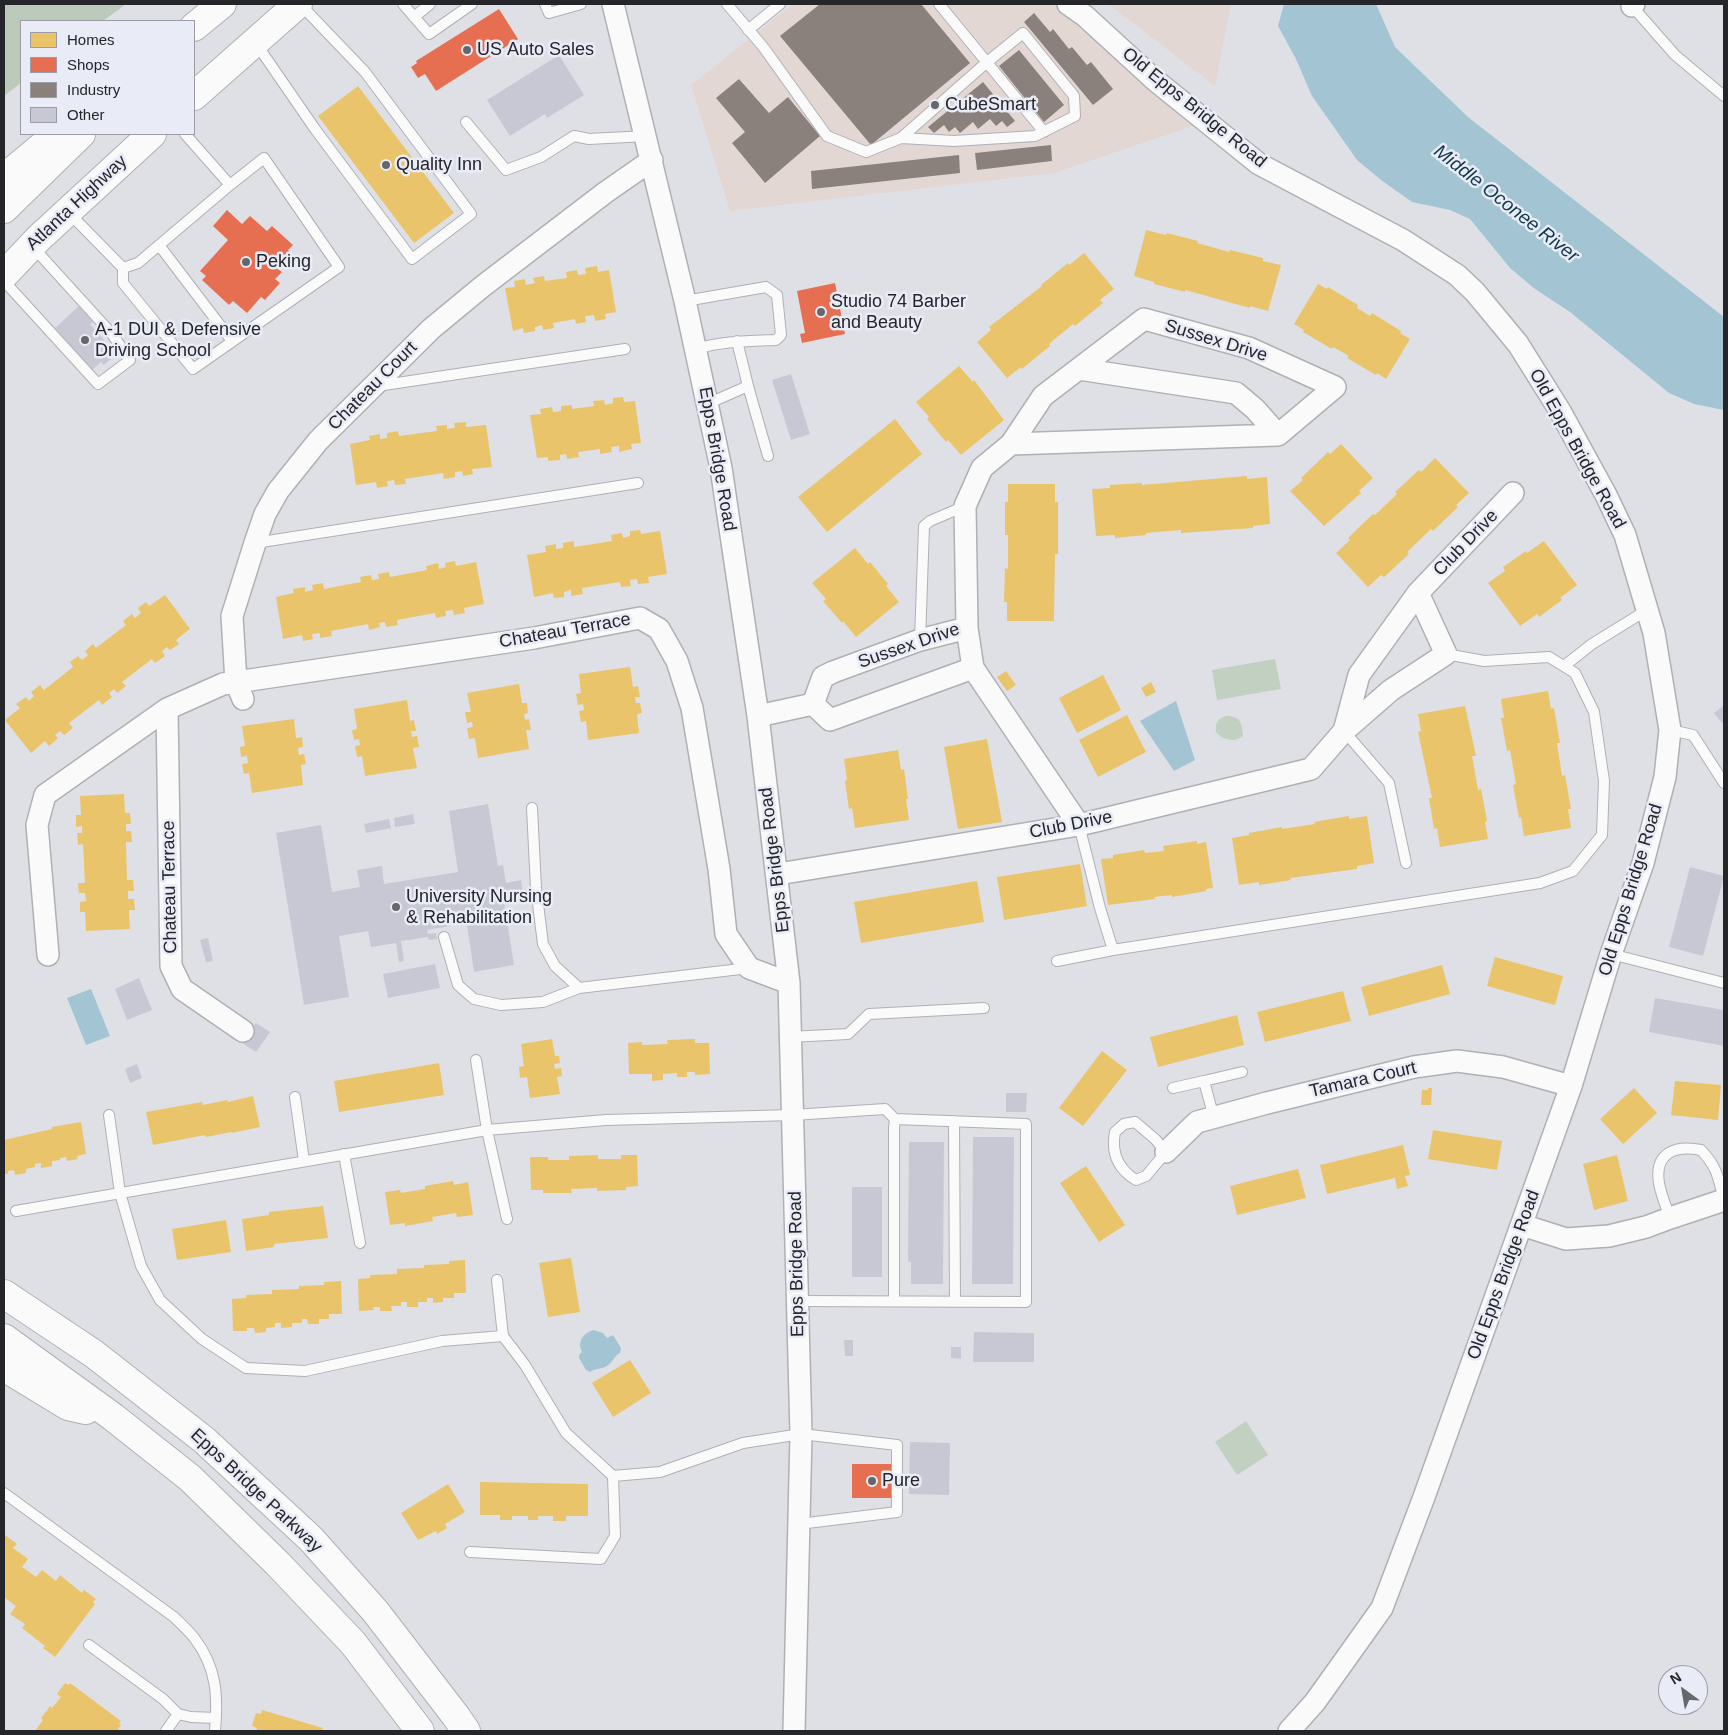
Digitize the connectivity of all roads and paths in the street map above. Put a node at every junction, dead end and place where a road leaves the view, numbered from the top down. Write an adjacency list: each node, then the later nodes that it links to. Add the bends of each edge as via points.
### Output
1 (222, 4): 15 (main road)
2 (299, 4): 17 (main road); 17 (lane, via 365,72 471,214 412,259 315,129)
3 (403, 4): 14 (lane)
4 (430, 4): 14 (lane)
5 (472, 4): 14 (lane, via 428,34)
6 (545, 4): 7 (lane, via 549,13)
7 (581, 4)
8 (613, 4): 27 (street, Epps Bridge Road)
9 (727, 4): 16 (lane)
10 (780, 4): 16 (lane)
11 (939, 4): 18 (lane)
12 (1068, 4): 56 (street, Old Epps Bridge Road, via 1156,81 1259,164 1404,240 1457,275 1475,292 1518,344 1560,411 1606,495 1625,535)
13 (1633, 5): 20 (lane, via 1675,55)
14 (414, 17)
15 (195, 27)
16 (748, 30): 28 (lane, via 827,136 866,152)
17 (255, 41): 19 (main road)
18 (986, 63): 22 (lane); 22 (lane, via 1023,33 1074,96 1075,116); 28 (lane)
19 (195, 95)
20 (1724, 96)
21 (466, 122): 27 (lane, via 506,170 542,157 574,136 589,139)
22 (1044, 132): 28 (lane, via 1035,136 954,141)
23 (57, 135): 30 (main road)
24 (80, 135): 32 (main road)
25 (151, 135): 33 (main road, Atlanta Highway)
26 (186, 135): 31 (lane)
27 (646, 136): 29 (street, Epps Bridge Road)
28 (901, 138)
29 (652, 160): 39 (street, Epps Bridge Road); 46 (street, Chateau Court, via 482,286 431,328)
30 (4, 178)
31 (230, 185): 34 (lane); 40 (lane, via 264,158 339,267)
32 (4, 209)
33 (67, 212): 35 (main road, Atlanta Highway); 36 (lane)
34 (159, 245): 36 (lane, via 138,263); 40 (lane)
35 (31, 246): 37 (main road, Atlanta Highway); 38 (lane, via 112,334 130,360 98,384)
36 (123, 268): 40 (lane, via 123,283 193,368)
37 (4, 274)
38 (4, 281)
39 (685, 300): 41 (lane, via 766,288 777,295 781,335 776,340); 43 (street, Epps Bridge Road)
40 (232, 341)
41 (737, 341): 43 (lane); 45 (lane)
42 (625, 349): 46 (lane)
43 (696, 349): 47 (street, Epps Bridge Road)
44 (1080, 369): 48 (street, via 1236,393); 48 (street, Sussex Drive, via 1144,319 1249,348 1335,388); 49 (street, Sussex Drive, via 1043,396)
45 (748, 386): 47 (lane); 50 (lane)
46 (371, 387): 54 (street, Chateau Court, via 318,441 278,491 265,514)
47 (707, 404): 65 (street, Epps Bridge Road, via 721,468)
48 (1278, 435): 49 (street)
49 (1011, 444): 53 (street, Sussex Drive, via 982,468)
50 (768, 456)
51 (638, 483): 54 (lane)
52 (1514, 493): 55 (street, Club Drive)
53 (965, 506): 57 (street, Sussex Drive); 58 (lane, via 924,526)
54 (255, 543): 62 (street, Chateau Court, via 232,616)
55 (1418, 592): 59 (street); 67 (street, Club Drive, via 1358,675)
56 (1647, 610): 60 (lane, via 1592,644); 66 (street, Old Epps Bridge Road, via 1654,633)
57 (967, 628): 58 (street, Sussex Drive); 61 (street)
58 (920, 640): 63 (street, Sussex Drive, via 823,677)
59 (1446, 654): 60 (lane, via 1484,661 1549,657); 67 (street, Club Drive, via 1391,690)
60 (1564, 666): 74 (lane, via 1575,673 1594,712 1604,782 1602,835 1573,871 1540,883)
61 (973, 668): 63 (street, via 830,720); 70 (street)
62 (240, 691): 64 (street, Chateau Terrace, via 223,684); 78 (street, Chateau Terrace, via 640,618 659,629 677,661 692,708 719,870 726,934)
63 (813, 704): 65 (street)
64 (167, 709): 76 (street, Chateau Terrace, via 45,795 36,825); 83 (street, Chateau Terrace, via 171,966 182,989)
65 (758, 716): 72 (street, Epps Bridge Road)
66 (1670, 730): 68 (lane, via 1692,735); 75 (street, Old Epps Bridge Road, via 1664,777 1643,863)
67 (1344, 731): 70 (street, Club Drive, via 1311,769); 71 (lane, via 1389,783)
68 (1724, 783)
69 (532, 808): 81 (lane, via 543,944 555,966)
70 (1079, 825): 72 (street, Club Drive); 74 (lane)
71 (1406, 863)
72 (778, 874): 79 (street, Epps Bridge Road)
73 (444, 937): 81 (lane, via 458,985 474,999 501,1006 543,1002)
74 (1112, 950): 77 (lane)
75 (1611, 954): 80 (lane); 88 (street, Old Epps Bridge Road)
76 (48, 955)
77 (1057, 962)
78 (749, 968): 79 (street); 81 (lane)
79 (789, 983): 84 (street, Epps Bridge Road)
80 (1724, 983)
81 (579, 988)
82 (984, 1008): 84 (lane, via 870,1014 848,1034)
83 (243, 1031)
84 (790, 1037): 92 (street, Epps Bridge Road)
85 (476, 1060): 96 (lane)
86 (1242, 1072): 87 (lane)
87 (1204, 1081): 89 (lane); 93 (lane)
88 (1571, 1086): 93 (street, Tamara Court, via 1503,1066 1457,1061 1414,1068); 105 (street, Old Epps Bridge Road)
89 (1173, 1088)
90 (295, 1097): 99 (lane)
91 (108, 1115): 100 (lane)
92 (793, 1115): 94 (lane, via 885,1109); 96 (lane, via 606,1120); 109 (street, Epps Bridge Road)
93 (1214, 1118): 97 (street, Tamara Court, via 1197,1122)
94 (896, 1119): 95 (lane); 110 (lane)
95 (954, 1121): 111 (lane); 111 (lane, via 1026,1124 1026,1302)
96 (487, 1130): 98 (lane); 104 (lane)
97 (1166, 1152): 97 (lane, via 1146,1176 1136,1180 1124,1173 1114,1151 1115,1132 1124,1124 1135,1122)
98 (344, 1154): 99 (lane); 106 (lane)
99 (304, 1161): 100 (lane)
100 (120, 1193): 102 (lane); 112 (lane, via 140,1266 160,1300 202,1339 246,1368 305,1371 442,1340)
101 (1724, 1200): 103 (street); 103 (lane, via 1712,1162 1701,1150 1679,1148 1665,1155 1658,1168 1659,1183)
102 (16, 1211)
103 (1670, 1218): 105 (street, via 1609,1236 1566,1239)
104 (507, 1219)
105 (1522, 1225): 129 (street, Old Epps Bridge Road, via 1382,1608 1315,1702)
106 (360, 1243)
107 (497, 1280): 112 (lane)
108 (4, 1294): 127 (main road, Epps Bridge Parkway, via 94,1354 204,1440 311,1539 375,1611)
109 (798, 1301): 110 (lane); 116 (street, Epps Bridge Road)
110 (894, 1301): 111 (lane)
111 (954, 1301)
112 (503, 1336): 117 (lane, via 525,1365 566,1433)
113 (4, 1338): 115 (main road, Epps Bridge Parkway)
114 (4, 1367): 115 (main road, via 68,1406)
115 (113, 1417): 126 (main road, Epps Bridge Parkway, via 190,1478 278,1564 353,1643)
116 (801, 1434): 117 (lane, via 743,1443 660,1472); 119 (street, Epps Bridge Road); 119 (lane, via 897,1445 897,1512)
117 (613, 1476): 120 (lane, via 615,1536 601,1558)
118 (4, 1493): 123 (lane, via 174,1617 196,1639 210,1665 218,1698)
119 (799, 1524): 128 (street, Epps Bridge Road)
120 (470, 1552)
121 (89, 1645): 122 (lane, via 163,1699)
122 (178, 1714): 123 (lane); 124 (lane)
123 (216, 1718): 125 (lane)
124 (166, 1731)
125 (216, 1731)
126 (420, 1731)
127 (466, 1731)
128 (794, 1731)
129 (1289, 1731)

